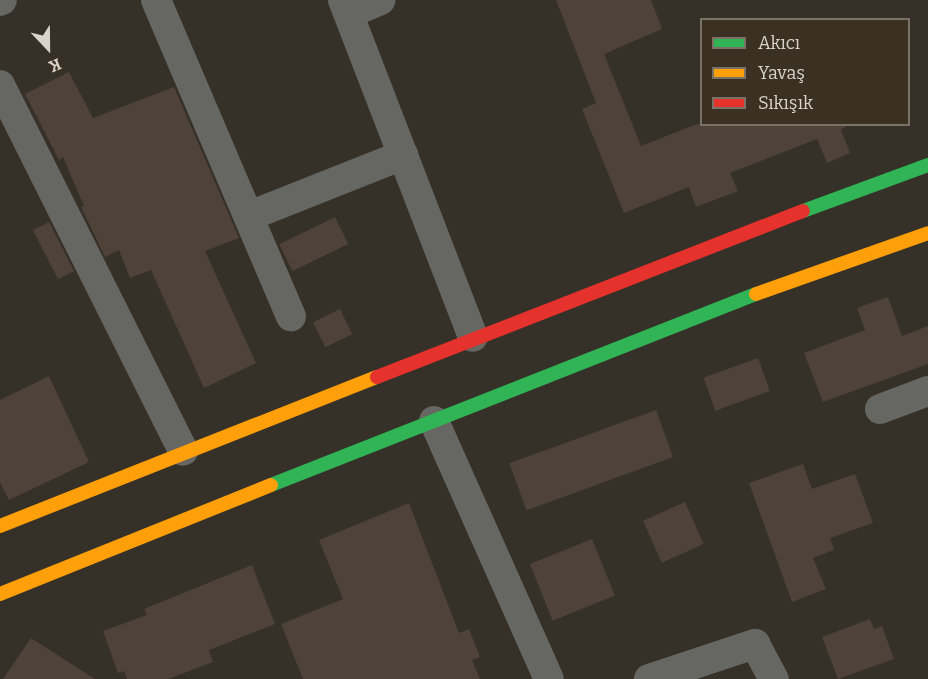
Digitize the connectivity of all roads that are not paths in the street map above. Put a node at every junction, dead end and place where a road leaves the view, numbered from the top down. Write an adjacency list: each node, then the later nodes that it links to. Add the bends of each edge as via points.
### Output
1 (156, 0): 7 (street)
2 (380, 0): 3 (street)
3 (346, 6): 5 (street)
4 (0, 85): 14 (street)
5 (403, 155): 7 (street); 10 (street)
6 (928, 165): 10 (street)
7 (249, 216): 9 (street)
8 (928, 233): 13 (street, via 713,309)
9 (291, 316)
10 (473, 338): 14 (street)
11 (928, 391): 12 (street)
12 (880, 409)
13 (434, 421): 16 (street); 17 (street)
14 (183, 452): 15 (street)
15 (0, 526)
16 (0, 594)
17 (549, 679)
18 (649, 679): 19 (street, via 755,644)
19 (774, 679)

